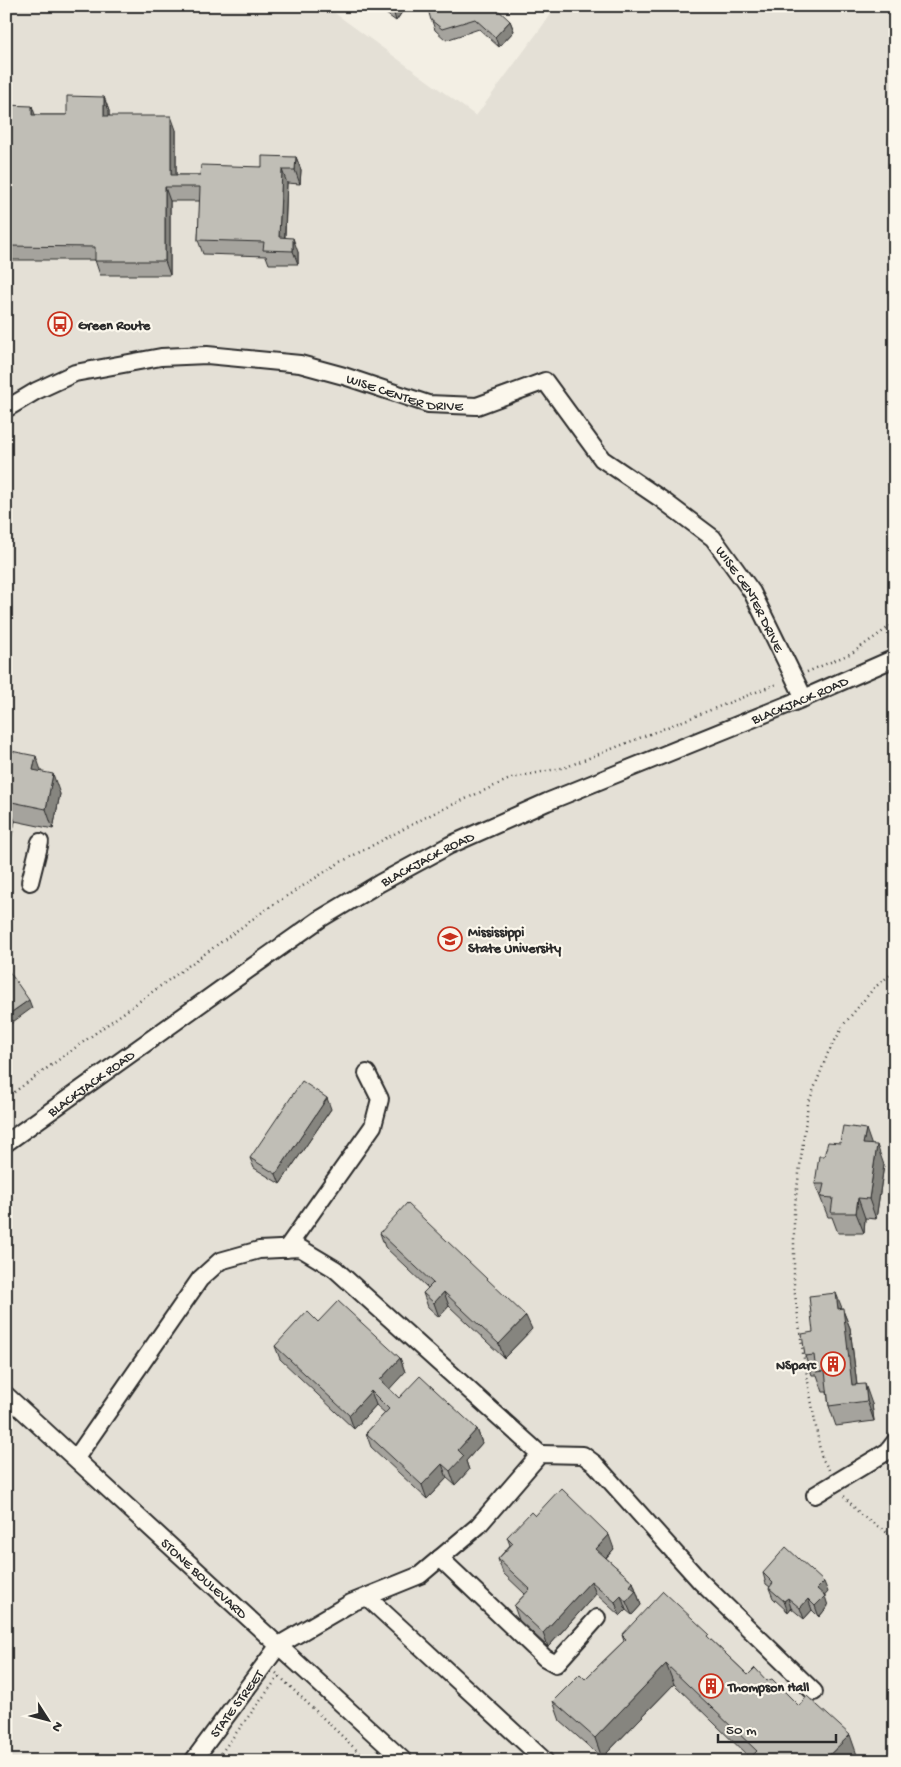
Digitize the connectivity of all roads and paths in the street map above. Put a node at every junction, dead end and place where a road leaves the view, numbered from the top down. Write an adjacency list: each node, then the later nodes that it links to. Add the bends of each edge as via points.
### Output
1 (6, 409): 3 (street, WISE CENTER DRIVE, via 75,373 161,357 207,355 300,364 428,404 477,406 545,381 602,459 713,538 752,592)
2 (895, 658): 3 (street, BLACKJACK ROAD)
3 (804, 698): 8 (street, BLACKJACK ROAD, via 547,802 450,845 380,883 320,919)
4 (40, 842): 5 (street)
5 (30, 882)
6 (895, 971): 14 (path, via 874,988 845,1023 828,1053 808,1104 794,1212 794,1288 802,1353 821,1456)
7 (367, 1074): 9 (street, via 380,1099 373,1126)
8 (6, 1143)
9 (286, 1249): 12 (street, via 300,1248 335,1269); 13 (street, via 258,1250 220,1261 200,1279)
10 (6, 1394): 13 (street, STONE BOULEVARD)
11 (895, 1442): 14 (street, via 888,1451)
12 (540, 1454): 17 (street, via 478,1526); 23 (street, via 583,1455 595,1464 700,1581)
13 (76, 1458): 20 (street, STONE BOULEVARD)
14 (836, 1484): 15 (street); 16 (path, via 861,1515)
15 (815, 1495)
16 (895, 1538)
17 (440, 1558): 18 (street, via 420,1575); 19 (street, via 545,1658 556,1664)
18 (367, 1597): 20 (street); 28 (street)
19 (597, 1618)
20 (280, 1644): 21 (street, STATE STREET); 27 (street, STONE BOULEVARD)
21 (265, 1664): 22 (path); 24 (street, STATE STREET)
22 (279, 1676): 25 (path); 26 (path)
23 (814, 1692)
24 (193, 1761)
25 (215, 1761)
26 (368, 1761)
27 (404, 1761)
28 (545, 1761)

